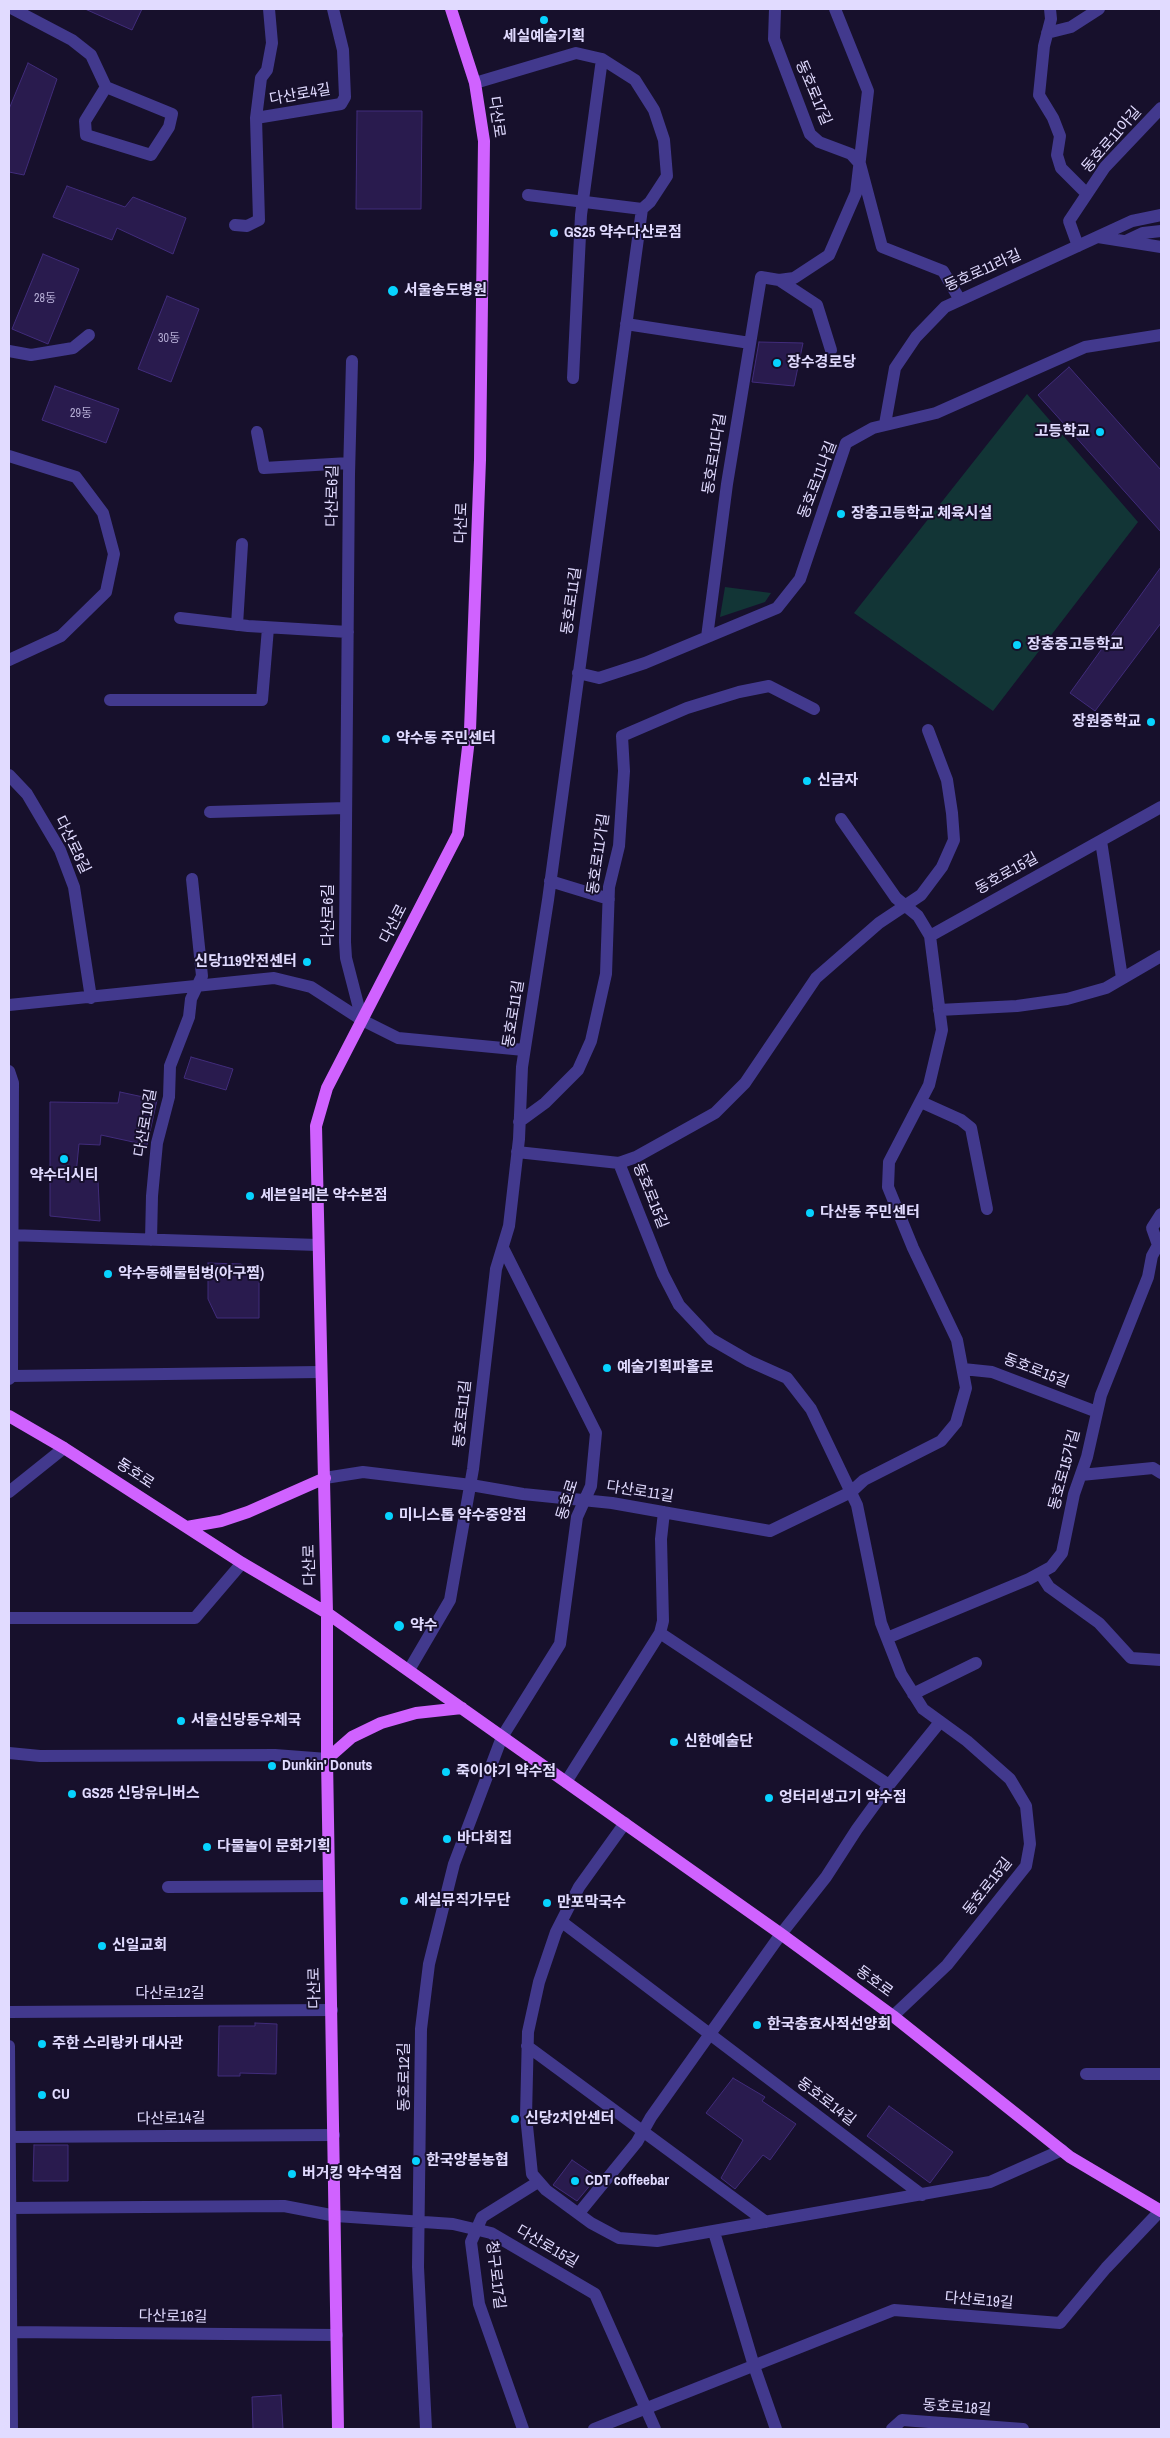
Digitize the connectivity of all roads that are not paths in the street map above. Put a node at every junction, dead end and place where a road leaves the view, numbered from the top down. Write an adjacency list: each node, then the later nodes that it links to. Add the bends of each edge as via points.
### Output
1 (13, 9): 12 (street, via 72,40 91,55)
2 (269, 9): 14 (street, 다산로4길, via 272,43 267,70 261,78)
3 (333, 9): 14 (street, 다산로4길, via 343,50 346,97 342,104)
4 (451, 9): 11 (main road, 다산로)
5 (775, 9): 15 (street, 동호로17길, via 774,39 810,134 819,142 852,154)
6 (835, 9): 15 (street, via 868,91)
7 (1050, 9): 9 (street)
8 (1098, 9): 9 (street, via 1071,27)
9 (1047, 33): 17 (street, via 1038,95 1060,136 1057,155 1061,168)
10 (602, 59): 11 (street, via 576,53); 18 (street); 19 (street, via 635,80 654,110 664,140 667,176)
11 (475, 83): 69 (main road, 다산로, via 484,141 480,460 470,730 458,834)
12 (106, 87): 12 (street, via 85,121 86,135 151,156 169,127 172,114)
13 (1161, 108): 17 (street, 동호로11아길, via 1105,167)
14 (256, 118): 21 (street, 다산로4길, via 259,220 247,226)
15 (860, 164): 27 (street, via 856,194 829,255 794,278); 28 (street, via 882,247 943,271)
16 (528, 194): 18 (street)
17 (1088, 194): 25 (street, 동호로11아길, via 1069,221)
18 (583, 202): 19 (street); 36 (street)
19 (642, 209): 29 (street, 동호로11길)
20 (1161, 215): 23 (street, 동호로11라길, via 1132,220)
21 (235, 225)
22 (1161, 231): 24 (street, via 1143,233)
23 (1098, 237): 24 (street); 25 (street, 동호로11라길)
24 (1126, 241): 26 (street)
25 (1078, 246): 28 (street, 동호로11라길)
26 (1161, 247)
27 (779, 280): 32 (street, 동호로11다길, via 761,277); 33 (street, via 817,305)
28 (960, 300): 37 (street, 동호로11라길, via 945,307 916,337 895,368)
29 (626, 324): 32 (street); 48 (street, 동호로11길)
30 (89, 335): 34 (street, via 73,348 31,355)
31 (1161, 335): 37 (street, 동호로11나길, via 1085,347 936,413)
32 (750, 343): 46 (street, 동호로11다길, via 726,484)
33 (831, 350)
34 (9, 351)
35 (352, 361): 40 (street, 다산로6길)
36 (573, 378)
37 (885, 424): 46 (street, 동호로11나길, via 846,443 800,580 777,608)
38 (257, 432): 40 (street, via 264,468)
39 (9, 456): 47 (street, via 76,477 103,513 114,554 106,592 61,636)
40 (349, 463): 45 (street, 다산로6길)
41 (242, 544): 43 (street)
42 (180, 618): 43 (street)
43 (237, 624): 44 (street)
44 (268, 628): 45 (street); 49 (street, via 262,700)
45 (348, 632): 54 (street, 다산로6길)
46 (707, 637): 48 (street, 동호로11나길, via 600,678)
47 (9, 660)
48 (578, 673): 59 (street, 동호로11길)
49 (110, 700)
50 (814, 709): 60 (street, 동호로11가길, via 769,686 687,708 622,736 624,771 619,846)
51 (928, 730): 61 (street, 동호로15길, via 947,780 954,840 942,866 921,895)
52 (9, 775): 66 (street, 다산로8길, via 27,794 60,850 74,887)
53 (1161, 807): 57 (street, 동호로15길)
54 (346, 808): 55 (street); 69 (street, 다산로6길, via 346,958)
55 (210, 812)
56 (840, 818): 61 (street, via 896,898)
57 (1101, 842): 62 (street, 동호로15길); 64 (street)
58 (192, 879): 65 (street, via 202,976)
59 (550, 882): 60 (street); 70 (street, 동호로11길)
60 (609, 898): 73 (street, 동호로11가길, via 606,974 590,1041 578,1070)
61 (906, 905): 62 (street, via 918,916); 75 (street, 동호로15길, via 879,923 816,978 745,1083 715,1113 636,1157)
62 (930, 936): 68 (street)
63 (1161, 956): 64 (street)
64 (1122, 978): 68 (street, via 1106,988 1067,999 1017,1006)
65 (196, 987): 66 (street); 69 (street, via 274,978 311,986); 79 (street, 다산로10길, via 189,1017 170,1066 169,1097 158,1143 152,1196)
66 (91, 998): 67 (street)
67 (9, 1005)
68 (939, 1010): 72 (street, via 942,1030 929,1085)
69 (362, 1020): 70 (street, via 398,1038); 80 (main road, 다산로, via 327,1088 316,1126)
70 (524, 1050): 73 (street, 동호로11길)
71 (9, 1071): 78 (street, via 13,1083)
72 (921, 1102): 76 (street, via 971,1128); 83 (street, via 889,1162 888,1187 913,1248 958,1340)
73 (519, 1122): 74 (street, 동호로11길)
74 (517, 1152): 75 (street); 81 (street, 동호로11길, via 510,1226)
75 (619, 1163): 94 (street, 동호로15길, via 663,1274 679,1305 712,1339 787,1378 811,1409)
76 (987, 1209)
77 (1161, 1214): 82 (street, 동호로15가길, via 1152,1228 1158,1245 1152,1256)
78 (11, 1235): 79 (street); 85 (street)
79 (151, 1240): 80 (street)
80 (318, 1245): 84 (main road, 다산로)
81 (503, 1248): 92 (street, 동호로11길, via 496,1269); 95 (street, 동호로, via 596,1433 591,1486)
82 (1156, 1269): 86 (street, 동호로15가길, via 1148,1277 1100,1395)
83 (963, 1369): 86 (street, 동호로15길, via 992,1372); 94 (street, via 966,1388 956,1423 941,1441 864,1480)
84 (320, 1372): 85 (street); 91 (main road, 다산로)
85 (10, 1377)
86 (1097, 1412): 90 (street, 동호로15가길)
87 (9, 1416): 88 (main road, 동호로)
88 (64, 1448): 93 (street); 97 (main road, 동호로)
89 (1161, 1473): 90 (street, via 1153,1468)
90 (1081, 1475): 99 (street, 동호로15가길, via 1062,1553)
91 (325, 1478): 92 (street, 다산로11길, via 364,1472); 97 (main road, via 248,1512); 100 (main road, 다산로)
92 (471, 1485): 95 (street, 다산로11길); 106 (street, 동호로11길, via 450,1600)
93 (9, 1492)
94 (851, 1492): 96 (street, 다산로11길, via 770,1531); 103 (street, 동호로15길, via 857,1505 881,1623)
95 (586, 1500): 96 (street, 다산로11길); 110 (street, 동호로, via 577,1517 560,1644)
96 (664, 1512): 102 (street, via 661,1539 663,1621)
97 (187, 1527): 98 (main road, 동호로)
98 (242, 1563): 100 (main road, 동호로); 101 (street, via 194,1618)
99 (1040, 1573): 103 (street, 동호로15가길); 104 (street, via 1049,1587 1099,1623 1131,1658)
100 (327, 1613): 106 (main road, 동호로); 112 (main road, 다산로)
101 (9, 1618)
102 (660, 1633): 113 (street); 114 (street)
103 (887, 1638): 107 (street, 동호로15길)
104 (1161, 1660)
105 (976, 1663): 107 (street)
106 (409, 1670): 108 (main road, 동호로)
107 (913, 1694): 109 (street, 동호로15길, via 923,1709)
108 (462, 1708): 110 (main road, 동호로); 112 (main road, via 416,1713 381,1722 352,1737)
109 (940, 1722): 114 (street); 122 (street, 동호로15길, via 967,1740 1010,1778 1026,1806 1030,1844 1026,1866 946,1965)
110 (502, 1737): 113 (main road, 동호로); 138 (street, 동호로12길, via 454,1864 429,1964 421,2029)
111 (9, 1754): 112 (street, via 275,1755)
112 (327, 1759): 116 (main road, 다산로)
113 (566, 1782): 115 (main road, 동호로)
114 (889, 1785): 119 (street, via 826,1877)
115 (624, 1823): 118 (street, via 579,1887); 119 (main road, 동호로)
116 (329, 1886): 117 (street); 120 (main road, 다산로)
117 (168, 1887)
118 (562, 1922): 123 (street, 동호로14길); 125 (street, via 539,1982)
119 (781, 1934): 122 (main road, 동호로); 123 (street)
120 (332, 2010): 121 (street, 다산로12길); 129 (main road, 다산로)
121 (9, 2012)
122 (893, 2016): 131 (main road, 동호로)
123 (711, 2035): 128 (street); 133 (street, 동호로14길)
124 (9, 2046): 130 (street)
125 (527, 2046): 128 (street); 132 (street, via 526,2116 532,2174)
126 (1086, 2074): 127 (street)
127 (1161, 2074)
128 (643, 2130): 136 (street, via 637,2142); 139 (street)
129 (334, 2135): 130 (street, 다산로14길); 137 (main road, 다산로)
130 (10, 2137): 134 (street)
131 (1062, 2150): 133 (street, via 990,2182); 135 (main road, 동호로)
132 (538, 2182): 136 (street); 140 (street, 청구로17길, via 482,2217)
133 (922, 2195): 139 (street)
134 (10, 2208): 137 (street, via 284,2206); 142 (street)
135 (1161, 2211): 144 (street, 다산로19길, via 1106,2268 1060,2323 894,2310)
136 (579, 2213): 141 (street, via 619,2238 657,2240)
137 (336, 2216): 138 (street, 다산로15길); 143 (main road, 다산로)
138 (419, 2222): 140 (street, 다산로15길); 148 (street, 동호로12길)
139 (766, 2222): 141 (street)
140 (477, 2229): 145 (street, 다산로15길, via 491,2233 595,2294); 149 (street, 청구로17길, via 471,2242 479,2304)
141 (714, 2232): 144 (street)
142 (10, 2332): 143 (street, 다산로16길); 146 (street)
143 (337, 2335): 147 (main road, 다산로)
144 (754, 2366): 145 (street, 다산로19길); 152 (street)
145 (646, 2408): 150 (street, 다산로19길); 151 (street, 다산로15길)
146 (12, 2429)
147 (338, 2429)
148 (426, 2429)
149 (523, 2429)
150 (594, 2429)
151 (655, 2429)
152 (776, 2429)
153 (892, 2429): 154 (street, 동호로18길, via 902,2420)
154 (1018, 2429): 155 (street, 동호로18길)
155 (1023, 2429)

